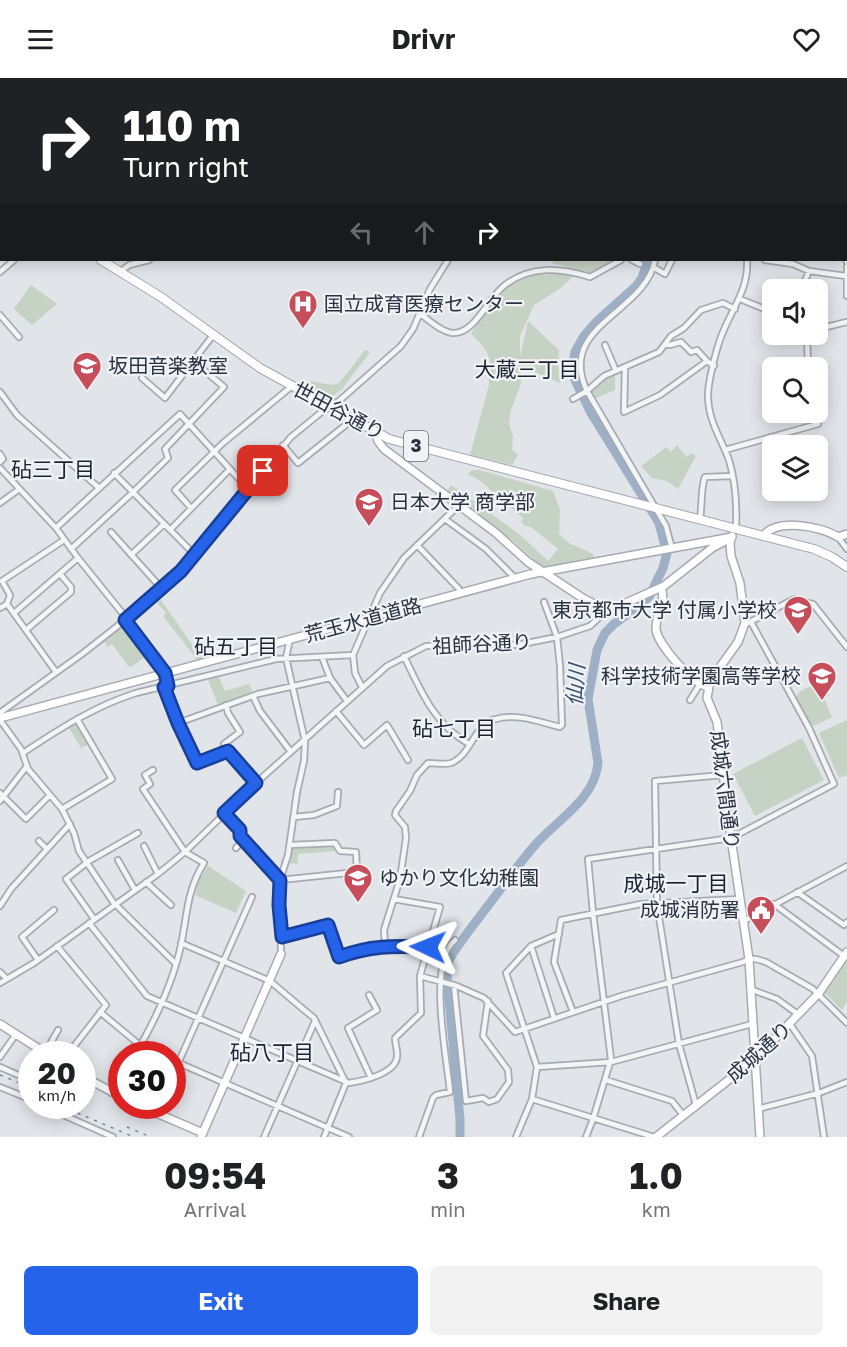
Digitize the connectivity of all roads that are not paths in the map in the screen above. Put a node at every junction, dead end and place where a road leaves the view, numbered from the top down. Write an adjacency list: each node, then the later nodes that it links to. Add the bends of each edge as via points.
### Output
1 (13, 261): 15 (street)
2 (103, 261): 16 (main road, 世田谷通り / 3)
3 (145, 261): 16 (street)
4 (447, 261): 23 (street)
5 (619, 261): 23 (street, via 590,277 555,269 521,276 506,284 464,331 441,330)
6 (634, 261): 12 (street)
7 (655, 261): 13 (street)
8 (672, 261): 13 (street, via 665,274)
9 (747, 261): 20 (street)
10 (772, 261): 14 (street)
11 (847, 262): 17 (street)
12 (640, 264)
13 (653, 267): 38 (street, via 645,285 586,343 581,369)
14 (810, 271): 17 (street); 18 (street)
15 (0, 272)
16 (120, 272): 27 (main road, 世田谷通り / 3)
17 (846, 276): 19 (street)
18 (806, 279)
19 (847, 296)
20 (740, 298): 21 (street); 22 (street)
21 (762, 308)
22 (735, 309): 29 (street, via 723,303 701,310); 33 (street, via 722,333)
23 (420, 314): 41 (street, via 395,353)
24 (0, 315): 28 (street)
25 (847, 322): 26 (street)
26 (828, 327)
27 (215, 335): 31 (street); 37 (main road, 世田谷通り / 3)
28 (19, 337)
29 (665, 344): 32 (street, via 681,342); 34 (street, via 659,352)
30 (605, 345): 35 (street)
31 (193, 361): 36 (street, via 165,398); 44 (street, via 224,387)
32 (707, 361): 33 (street); 34 (street, via 660,395 624,412)
33 (714, 366): 48 (street, via 708,394 714,428)
34 (625, 367): 35 (street)
35 (616, 371): 38 (street, via 596,381)
36 (142, 378)
37 (293, 386): 41 (main road, 世田谷通り / 3); 49 (street)
38 (587, 391): 40 (street); 64 (street)
39 (0, 392): 57 (street, via 17,415)
40 (574, 398)
41 (330, 407): 42 (main road, 世田谷通り / 3); 47 (street)
42 (352, 420): 45 (main road, 世田谷通り / 3); 47 (street, via 298,463)
43 (818, 423): 48 (street)
44 (189, 424): 49 (street); 55 (street, via 180,414); 60 (street, via 165,449 168,458)
45 (376, 433): 46 (main road, 世田谷通り / 3); 50 (street)
46 (395, 441): 50 (street, via 389,444); 64 (main road, 世田谷通り / 3)
47 (283, 445): 59 (street)
48 (725, 450): 56 (street)
49 (213, 451): 54 (street); 63 (street, via 175,490)
50 (389, 453): 62 (street)
51 (0, 454): 52 (street)
52 (0, 462)
53 (0, 468): 58 (street)
54 (230, 470): 59 (street); 63 (street)
55 (114, 473): 57 (street); 60 (street)
56 (733, 476): 66 (street, via 705,477); 69 (street)
57 (99, 488): 68 (street)
58 (18, 490): 61 (street); 68 (street)
59 (249, 490): 83 (street)
60 (133, 493): 67 (street); 79 (street)
61 (0, 503)
62 (459, 505): 65 (street); 86 (street)
63 (191, 508): 70 (street)
64 (655, 508): 66 (main road, 世田谷通り / 3); 80 (street, via 666,526)
65 (445, 519): 77 (street); 88 (street, via 486,549)
66 (700, 519): 69 (main road, 世田谷通り / 3)
67 (164, 524): 70 (street); 82 (street)
68 (56, 528): 76 (street)
69 (736, 528): 73 (main road, 世田谷通り / 3); 74 (street)
70 (170, 530): 83 (street)
71 (111, 532): 82 (street)
72 (847, 534): 75 (street)
73 (763, 536): 75 (street, via 779,528 808,526); 85 (main road, 世田谷通り / 3, via 814,549)
74 (732, 537): 78 (street); 99 (street, via 731,556)
75 (838, 537): 81 (street)
76 (64, 540): 79 (street); 93 (street, via 2,581 10,595)
77 (417, 545): 91 (street); 97 (street, via 388,581)
78 (711, 545): 80 (street); 90 (street)
79 (70, 549): 84 (street)
80 (671, 549): 86 (street, 荒玉水道道路)
81 (847, 549)
82 (131, 555): 89 (street)
83 (195, 555): 89 (street)
84 (78, 558): 87 (street); 98 (street)
85 (847, 567)
86 (541, 572): 88 (street, 荒玉水道道路); 95 (street, via 590,603)
87 (60, 574): 96 (street); 100 (street, via 71,592)
88 (514, 578): 91 (street, 荒玉水道道路)
89 (162, 589): 98 (street)
90 (659, 589): 95 (street, 祖師谷通り); 111 (street, via 663,595 656,624 658,637)
91 (460, 593): 97 (street, 荒玉水道道路)
92 (544, 602): 101 (street)
93 (7, 604): 94 (street); 96 (street)
94 (0, 608)
95 (609, 608): 101 (street, 祖師谷通り, via 590,626)
96 (14, 613): 100 (street)
97 (368, 618): 102 (street, 荒玉水道道路); 104 (street)
98 (126, 619): 108 (street); 109 (street)
99 (748, 623): 103 (street, via 794,600 813,604); 115 (street); 143 (street, via 809,728 834,784)
100 (26, 630): 108 (street)
101 (556, 637): 105 (street, 祖師谷通り, via 517,645 426,646); 125 (street, via 562,725 520,717 498,718 485,724)
102 (290, 639): 107 (street); 109 (street, 荒玉水道道路)
103 (847, 647)
104 (353, 655): 106 (street); 114 (street)
105 (404, 656): 114 (street, 祖師谷通り); 125 (street, via 434,714 449,731)
106 (322, 657): 107 (street); 110 (street)
107 (286, 658): 112 (street); 113 (street)
108 (56, 672): 121 (street, via 2,712)
109 (165, 673): 112 (street); 121 (street, 荒玉水道道路)
110 (330, 678): 113 (street); 117 (street)
111 (700, 684): 115 (street); 118 (street)
112 (166, 686): 122 (street, via 120,699); 123 (street)
113 (293, 686): 116 (street); 124 (street)
114 (362, 687): 117 (street, 祖師谷通り)
115 (708, 687): 132 (street, 成城六間通り)
116 (253, 696): 119 (street); 127 (street)
117 (347, 700): 120 (street, 祖師谷通り)
118 (690, 700)
119 (226, 705): 123 (street); 126 (street, via 240,732 224,744)
120 (336, 711): 124 (street, 祖師谷通り); 129 (street, via 364,745 387,725)
121 (0, 718): 128 (street)
122 (77, 719): 128 (street); 138 (street, via 112,779)
123 (178, 723): 126 (street, via 197,763)
124 (305, 741): 127 (street, 祖師谷通り); 140 (street)
125 (469, 744): 163 (street, via 459,759 424,766 396,811 406,838)
126 (228, 751): 133 (street)
127 (291, 752): 133 (street, 祖師谷通り)
128 (23, 753): 130 (street)
129 (408, 760)
130 (27, 766): 135 (street); 136 (street)
131 (153, 770): 151 (street, via 145,775 150,784 143,789)
132 (723, 775): 143 (street, 成城六間通り); 150 (street, via 655,781)
133 (256, 783): 139 (street, 祖師谷通り)
134 (338, 792): 140 (street, via 337,806 314,815)
135 (2, 794): 136 (street, via 26,819); 137 (street)
136 (50, 795): 138 (street)
137 (0, 801)
138 (62, 809): 141 (street)
139 (224, 813): 144 (street, via 240,830); 151 (street, 祖師谷通り)
140 (294, 817): 146 (street)
141 (70, 824): 149 (street); 153 (street)
142 (138, 833): 153 (street)
143 (730, 838): 150 (street); 164 (street, 成城六間通り)
144 (243, 840): 148 (street); 156 (street)
145 (39, 841): 149 (street)
146 (290, 844): 156 (street); 156 (street, via 334,843 340,851 356,852 357,872)
147 (144, 846): 155 (street)
148 (236, 848)
149 (47, 849): 161 (street)
150 (654, 849): 166 (street); 171 (street, via 588,859)
151 (185, 852): 155 (street, 祖師谷通り); 179 (street, via 204,863 191,886)
152 (118, 861): 159 (street)
153 (87, 863): 165 (street); 172 (street, via 66,879)
154 (847, 866): 160 (street)
155 (158, 874): 157 (street, 祖師谷通り)
156 (280, 880): 177 (street)
157 (146, 882): 159 (street, 祖師谷通り); 168 (street)
158 (0, 890): 161 (street)
159 (135, 890): 165 (street, 祖師谷通り)
160 (797, 892): 167 (street); 174 (street, via 844,926)
161 (6, 896): 169 (street)
162 (252, 897): 188 (street)
163 (394, 899): 181 (street, via 384,930); 183 (street, via 440,907)
164 (740, 899): 166 (street); 173 (street, 成城六間通り)
165 (115, 904): 172 (street, 祖師谷通り); 189 (street)
166 (657, 904): 171 (street); 196 (street)
167 (774, 904): 173 (street); 185 (street)
168 (171, 905)
169 (0, 906)
170 (54, 910): 187 (street, via 22,937)
171 (593, 913): 176 (street, via 561,920); 202 (street)
172 (94, 919): 175 (street, 祖師谷通り)
173 (744, 921): 186 (street, 成城六間通り)
174 (847, 922)
175 (89, 923): 180 (street, 祖師谷通り); 203 (street, via 147,996)
176 (559, 934): 182 (street); 205 (street, via 554,962)
177 (282, 937): 181 (street, via 328,925 339,957); 184 (street)
178 (454, 940): 194 (street, via 444,957)
179 (181, 943): 188 (street); 189 (street)
180 (57, 946): 187 (street, 祖師谷通り); 204 (street, via 106,1005)
181 (385, 946): 183 (street)
182 (531, 946): 208 (street); 214 (street, via 506,973)
183 (428, 947): 191 (street)
184 (281, 954): 193 (street)
185 (846, 954): 199 (street, 成城通り)
186 (749, 959): 196 (street); 198 (street, 成城六間通り); 199 (street, via 766,962)
187 (38, 960): 192 (street, 祖師谷通り)
188 (223, 961): 193 (street); 207 (street)
189 (176, 964): 203 (street)
190 (0, 972): 192 (street)
191 (420, 976): 194 (street); 233 (street, via 421,1013 395,1038 396,1061)
192 (7, 980): 195 (street, 祖師谷通り)
193 (270, 981): 209 (street); 217 (street)
194 (441, 981): 197 (street); 255 (street, via 450,1092 433,1098)
195 (0, 983)
196 (669, 983): 202 (street); 223 (street)
197 (452, 985): 201 (street); 201 (street, via 466,1101 497,1099 509,1082 508,1070 483,1036)
198 (750, 989): 206 (street, via 777,999); 212 (street, 成城六間通り)
199 (819, 993): 206 (street, 成城通り); 210 (street)
200 (369, 995): 233 (street, via 377,1010 348,1028)
201 (488, 1001): 214 (street, via 514,1031)
202 (604, 1001): 205 (street); 228 (street)
203 (160, 1002): 207 (street); 222 (street)
204 (100, 1012): 220 (street); 221 (street)
205 (573, 1012): 208 (street)
206 (799, 1015): 213 (street, 成城通り)
207 (198, 1018): 217 (street); 224 (street)
208 (554, 1018): 214 (street)
209 (315, 1021): 227 (street); 237 (street)
210 (847, 1023)
211 (0, 1024): 216 (street)
212 (752, 1024): 223 (street); 226 (street, 成城六間通り)
213 (790, 1024): 226 (street, 成城通り); 239 (street, via 812,1056)
214 (524, 1029): 231 (street)
215 (58, 1030): 219 (street)
216 (16, 1034): 218 (street); 225 (street)
217 (244, 1039): 227 (street); 235 (street)
218 (26, 1041)
219 (52, 1041)
220 (78, 1041)
221 (135, 1041)
222 (144, 1041)
223 (679, 1044): 228 (street); 242 (street)
224 (186, 1046)
225 (0, 1057)
226 (754, 1060): 242 (street, 成城通り); 244 (street, 成城六間通り)
227 (297, 1062): 237 (street); 243 (street)
228 (611, 1062): 231 (street); 234 (street)
229 (186, 1066): 235 (street)
230 (0, 1067): 232 (street)
231 (537, 1067): 241 (street)
232 (18, 1075)
233 (371, 1078): 237 (street)
234 (606, 1080): 245 (street, via 672,1101); 248 (street)
235 (225, 1082): 243 (street); 250 (street)
236 (847, 1082): 239 (street)
237 (346, 1083): 249 (street)
238 (0, 1087): 240 (street)
239 (819, 1093): 244 (street); 260 (street)
240 (18, 1095)
241 (532, 1099): 248 (street); 256 (street)
242 (696, 1105): 245 (street, 成城通り)
243 (278, 1106): 249 (street); 252 (street)
244 (757, 1109): 259 (street, 成城六間通り)
245 (683, 1115): 258 (street, 成城通り)
246 (75, 1119): 251 (street)
247 (174, 1119): 250 (street)
248 (593, 1119): 257 (street); 258 (street)
249 (328, 1128): 253 (street); 254 (street)
250 (203, 1136)
251 (113, 1137)
252 (264, 1137)
253 (324, 1137)
254 (349, 1137)
255 (419, 1137)
256 (516, 1137)
257 (586, 1137)
258 (655, 1137)
259 (760, 1137)
260 (824, 1137)

